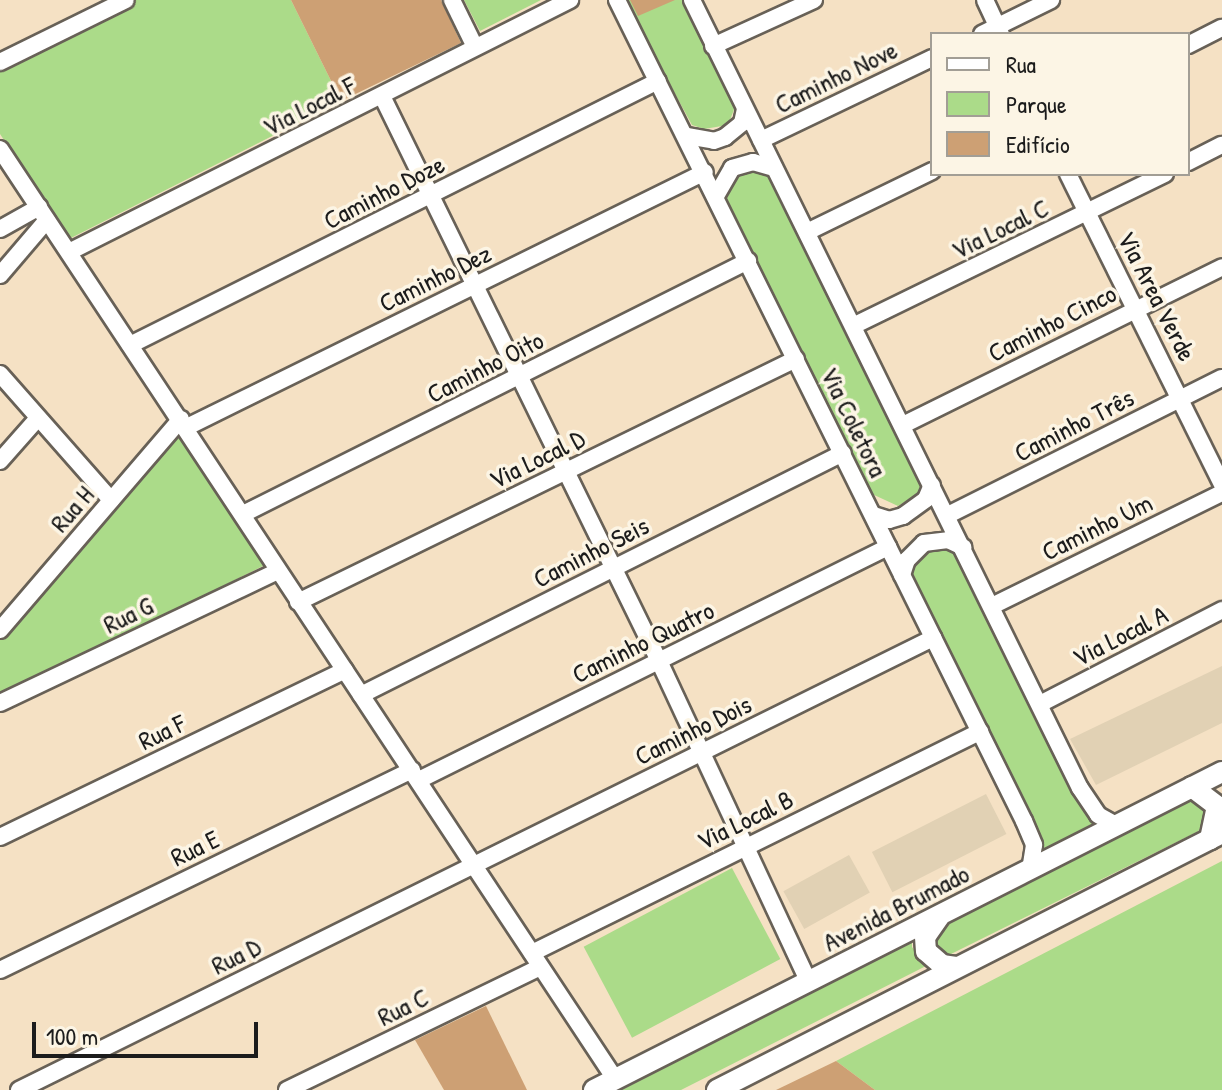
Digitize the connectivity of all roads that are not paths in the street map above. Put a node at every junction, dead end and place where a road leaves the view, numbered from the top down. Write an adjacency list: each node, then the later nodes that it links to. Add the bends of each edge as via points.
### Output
1 (126, 0): 15 (street)
2 (452, 0): 13 (street)
3 (570, 0): 13 (street, Via Local F)
4 (617, 0): 16 (street, Via Coletora)
5 (692, 0): 12 (street, Via Coletora)
6 (814, 0): 12 (street)
7 (985, 0): 10 (street)
8 (1051, 0): 10 (street)
9 (1222, 28): 11 (street)
10 (993, 32)
11 (1190, 44)
12 (713, 46): 18 (street, Via Coletora)
13 (475, 47): 17 (street, Via Local F)
14 (930, 59): 20 (street, Caminho Nove)
15 (0, 62)
16 (658, 81): 19 (street, Via Coletora); 29 (street, Caminho Doze)
17 (382, 96): 29 (street); 35 (street, Via Local F)
18 (745, 109): 19 (street, via 742,123 725,137 714,141); 20 (street, Via Coletora)
19 (687, 136): 25 (street, Via Coletora)
20 (761, 140): 24 (street, Via Coletora)
21 (1222, 145): 23 (street)
22 (0, 149): 31 (street)
23 (1190, 161)
24 (774, 168): 30 (street, via 753,162 732,168); 34 (street, Via Coletora)
25 (705, 172): 30 (street, Via Coletora); 39 (street, Caminho Dez)
26 (930, 172): 34 (street)
27 (1069, 176): 32 (street, Via Area Verde)
28 (1161, 176): 32 (street, Via Local C)
29 (430, 196): 39 (street); 42 (street, Caminho Doze)
30 (716, 196): 36 (street, Via Coletora)
31 (43, 213): 33 (street); 35 (street); 38 (street)
32 (1088, 213): 40 (street, Via Area Verde); 41 (street, Via Local C)
33 (0, 229)
34 (807, 232): 41 (street, Via Coletora)
35 (69, 252): 42 (street)
36 (748, 261): 43 (street, Via Coletora); 45 (street, Caminho Oito)
37 (1222, 267): 40 (street, Caminho Cinco)
38 (0, 275)
39 (474, 286): 45 (street); 49 (street, Caminho Dez)
40 (1136, 308): 47 (street, Via Area Verde); 50 (street, Caminho Cinco)
41 (855, 325): 50 (street, Via Coletora)
42 (130, 345): 49 (street)
43 (796, 359): 51 (street, Via Coletora); 53 (street, Via Local D)
44 (0, 374): 48 (street)
45 (520, 377): 53 (street); 58 (street, Caminho Oito)
46 (1222, 378): 47 (street, Caminho Três)
47 (1181, 398): 54 (street, Via Area Verde); 60 (street, Caminho Três)
48 (38, 418): 52 (street); 57 (street)
49 (184, 423): 57 (street, Rua H); 58 (street)
50 (905, 424): 55 (street, Via Coletora)
51 (843, 453): 59 (street, Via Coletora); 63 (street, Caminho Seis)
52 (0, 461)
53 (564, 472): 63 (street); 66 (street, Via Local D)
54 (1222, 484)
55 (932, 485): 59 (street, via 926,499 903,516 889,520); 60 (street, Via Coletora)
56 (1222, 493): 67 (street, Caminho Um)
57 (111, 500): 69 (street, Rua H)
58 (243, 514): 64 (street)
59 (874, 515): 61 (street, Via Coletora)
60 (948, 515): 62 (street, Via Coletora)
61 (888, 547): 65 (street, Via Coletora); 71 (street, Caminho Quatro)
62 (963, 547): 65 (street, via 948,540 924,543 907,560); 67 (street, Via Coletora)
63 (612, 568): 71 (street); 73 (street, Caminho Seis)
64 (278, 571): 66 (street); 74 (street, Rua G)
65 (902, 575): 70 (street, Via Coletora)
66 (298, 602): 72 (street)
67 (994, 605): 75 (street, Via Coletora)
68 (1222, 610): 75 (street, Via Local A)
69 (0, 630)
70 (933, 638): 76 (street, Via Coletora); 77 (street, Caminho Dois)
71 (659, 661): 77 (street); 79 (street, Caminho Quatro)
72 (345, 670): 73 (street); 83 (street, Rua F)
73 (361, 695): 79 (street)
74 (0, 703)
75 (1040, 704): 81 (street, Via Coletora, via 1080,788 1098,815)
76 (980, 732): 84 (street, Via Local B); 86 (street, Via Coletora, via 1030,833)
77 (700, 753): 84 (street); 85 (street, Caminho Dois)
78 (1222, 772): 80 (main road, Avenida Brumado)
79 (415, 775): 85 (street); 90 (street, Rua E)
80 (1192, 787): 81 (main road, Avenida Brumado); 82 (main road, via 1217,806)
81 (1114, 824): 86 (main road, Avenida Brumado)
82 (1216, 836): 89 (main road)
83 (0, 837)
84 (745, 846): 88 (street, Via Local B); 91 (street)
85 (475, 865): 88 (street); 93 (street, Rua D)
86 (1030, 869): 87 (main road, Avenida Brumado)
87 (942, 914): 89 (main road, via 925,937 926,951 942,965); 91 (main road, Avenida Brumado)
88 (536, 960): 92 (street); 95 (street, Rua C)
89 (956, 967): 97 (main road)
90 (0, 970)
91 (808, 981): 92 (main road, Avenida Brumado)
92 (615, 1079): 96 (main road, Avenida Brumado)
93 (38, 1086): 94 (street, Rua D)
94 (19, 1090)
95 (287, 1090)
96 (594, 1090)
97 (717, 1090)

